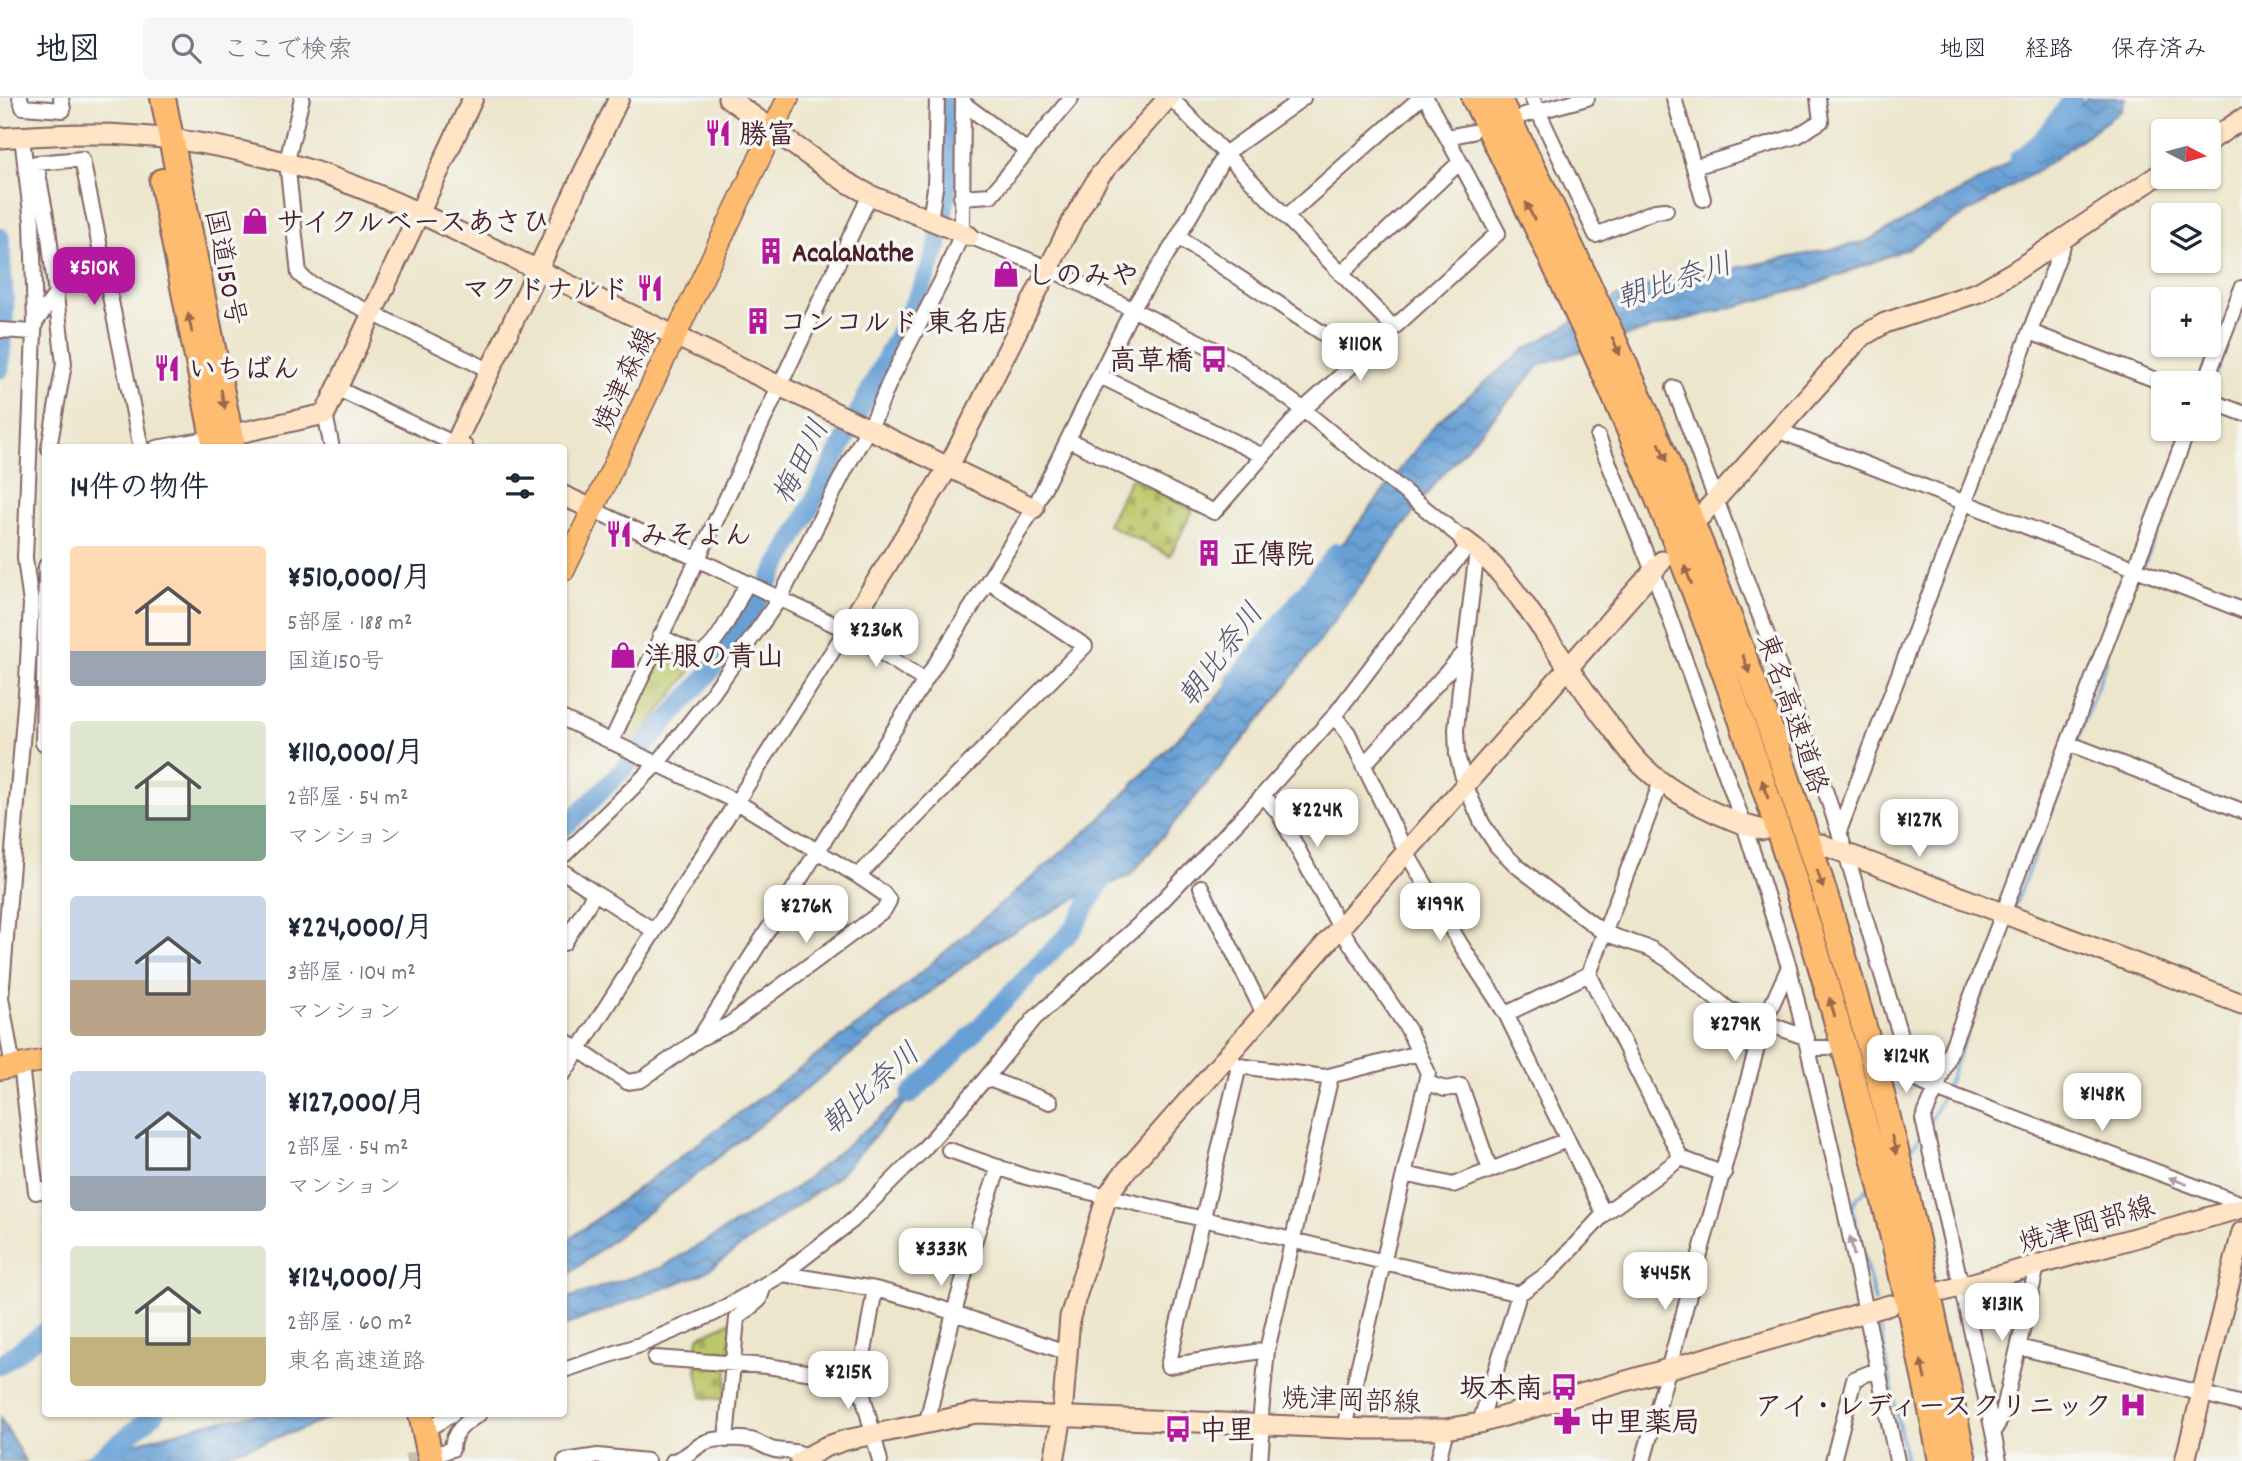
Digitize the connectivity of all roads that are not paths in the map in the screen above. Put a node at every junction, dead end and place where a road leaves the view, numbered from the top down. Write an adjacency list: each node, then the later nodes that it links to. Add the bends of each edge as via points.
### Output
1 (20, 98): 2 (street, via 23,107 63,110)
2 (61, 98)
3 (146, 98): 30 (highway, 国道150号)
4 (163, 98): 30 (highway, 国道150号)
5 (302, 98): 33 (street)
6 (473, 98): 41 (street)
7 (619, 98): 49 (street)
8 (728, 98): 25 (street)
9 (788, 98): 25 (main road, 焼津森線)
10 (937, 98): 43 (street)
11 (1070, 98): 31 (street)
12 (1169, 98): 32 (street); 48 (street, via 1100,174)
13 (1303, 98): 32 (street)
14 (1423, 98): 29 (street); 42 (street)
15 (1474, 98): 47 (highway, 東名高速道路, one-way to 15)
16 (1498, 98): 47 (highway, 東名高速道路)
17 (1532, 98): 22 (street)
18 (1587, 98): 22 (street)
19 (1674, 98): 35 (street)
20 (1818, 98): 35 (street, via 1821,121 1797,136)
21 (963, 101): 31 (street); 38 (street)
22 (1539, 112): 23 (street); 40 (street, via 1596,235)
23 (1524, 115)
24 (2242, 119): 27 (street)
25 (772, 130): 37 (street); 59 (main road, 焼津森線)
26 (1472, 132): 29 (street)
27 (2221, 133)
28 (13, 137): 30 (street, via 91,134); 56 (street, via 32,222)
29 (1447, 138): 34 (street)
30 (162, 139): 33 (street); 78 (highway, 国道150号)
31 (1026, 150): 38 (street, via 991,195)
32 (1226, 153): 42 (street); 45 (street)
33 (287, 162): 41 (street); 54 (street, via 299,274)
34 (1460, 162): 50 (street); 55 (street, via 1498,233)
35 (1694, 167): 39 (street)
36 (2151, 180): 46 (street)
37 (870, 195): 43 (street); 65 (street)
38 (961, 197): 44 (street)
39 (1703, 199)
40 (1666, 210)
41 (419, 213): 49 (street); 54 (street)
42 (1286, 216): 50 (street)
43 (931, 221): 44 (street)
44 (962, 233): 48 (street); 73 (street)
45 (1178, 237): 53 (street); 60 (street)
46 (2066, 237): 58 (street); 74 (street, via 1979,292 1885,323 1861,337)
47 (1568, 267): 68 (highway, 東名高速道路)
48 (1048, 268): 53 (street); 86 (street)
49 (537, 269): 59 (street); 61 (street)
50 (1341, 274): 55 (street)
51 (2242, 288): 62 (street)
52 (55, 295): 56 (street); 79 (street, via 64,371); 80 (street, via 36,163 82,159)
53 (1133, 308): 63 (street); 70 (street, via 1234,359)
54 (373, 313): 61 (street); 67 (street)
55 (1394, 328): 60 (street)
56 (34, 329): 57 (street); 148 (street, via 25,558 31,604 1,998)
57 (0, 330)
58 (2030, 332): 64 (street); 89 (street)
59 (675, 335): 65 (street); 91 (main road, 焼津森線)
60 (1360, 358): 70 (street)
61 (489, 370): 84 (street)
62 (2210, 371)
63 (1100, 376): 76 (street); 85 (street)
64 (2151, 378)
65 (780, 385): 73 (street); 94 (street)
66 (1674, 388): 88 (street)
67 (338, 389): 72 (street); 83 (street)
68 (1626, 395): 218 (highway, 東名高速道路, one-way to 68, via 1904,1283 1805,911); 219 (highway, 東名高速道路, one-way to 219, via 1682,499 1738,642 1821,883 1904,1184)
69 (2221, 405): 71 (street)
70 (1303, 410): 85 (street); 93 (street)
71 (2242, 412)
72 (325, 414): 78 (street); 82 (street)
73 (868, 427): 86 (street); 100 (street)
74 (1777, 430): 88 (street); 89 (street)
75 (1598, 437): 96 (street)
76 (1069, 440): 85 (street, via 1214,512); 90 (street)
77 (2184, 441): 97 (street)
78 (223, 442): 81 (street)
79 (50, 444)
80 (140, 444)
81 (201, 444)
82 (331, 444)
83 (451, 444)
84 (458, 444)
85 (1263, 456)
86 (949, 466): 90 (street); 102 (street)
87 (567, 497): 91 (street)
88 (1717, 498): 92 (street); 119 (street)
89 (1965, 503): 97 (street); 119 (street)
90 (1034, 508): 98 (street)
91 (593, 509): 94 (street); 95 (main road, 焼津森線)
92 (1701, 516)
93 (1470, 545): 104 (street); 105 (street, via 1512,588); 107 (street)
94 (696, 559): 99 (street); 103 (street)
95 (567, 564)
96 (1657, 566): 105 (street); 118 (street)
97 (2141, 572): 101 (street); 109 (street)
98 (989, 582): 106 (street); 126 (street, via 1085,646)
99 (749, 584): 100 (street); 103 (street, via 702,655)
100 (777, 597): 102 (street); 111 (street, via 712,694)
101 (2242, 610)
102 (846, 630): 106 (street); 116 (street)
103 (660, 636): 110 (street)
104 (1465, 652): 112 (street); 114 (street, via 1456,730)
105 (1568, 667): 113 (street, via 1632,754); 114 (street)
106 (924, 680): 122 (street)
107 (1334, 716): 112 (street, via 1348,733); 115 (street)
108 (567, 720): 110 (street)
109 (2067, 743): 117 (street); 129 (street)
110 (615, 744): 111 (street)
111 (653, 762): 116 (street); 121 (street)
112 (1363, 766): 123 (street)
113 (1661, 782): 118 (street); 132 (street)
114 (1465, 785): 123 (street); 132 (street, via 1497,846)
115 (1263, 795): 130 (street, via 1278,812); 152 (street, via 1144,920 1035,1018)
116 (737, 802): 122 (street); 131 (street)
117 (2242, 811)
118 (1754, 828): 134 (street)
119 (1839, 831): 124 (street)
120 (1821, 844): 124 (street)
121 (567, 852)
122 (817, 852): 126 (street); 140 (street)
123 (1406, 852): 130 (street); 138 (street)
124 (1846, 853): 129 (street); 153 (street)
125 (567, 874): 128 (street)
126 (858, 876): 140 (street, via 883,893 889,901 884,910 730,1024)
127 (1201, 887): 137 (street)
128 (596, 893): 131 (street); 133 (street)
129 (2011, 915): 136 (street); 155 (street)
130 (1340, 928): 137 (street); 145 (street, via 1408,1029)
131 (653, 930): 144 (street)
132 (1604, 933): 135 (street); 139 (street, via 1651,949 1728,1009)
133 (567, 938)
134 (1789, 967): 139 (street); 142 (street)
135 (1589, 974): 138 (street); 161 (street)
136 (2242, 1004)
137 (1264, 1014): 147 (street)
138 (1506, 1014): 158 (street)
139 (1764, 1022): 142 (street); 165 (street)
140 (699, 1039): 144 (street, via 641,1080 627,1082)
141 (567, 1042): 144 (street)
142 (1808, 1043): 143 (street); 182 (street, one-way to 142)
143 (1827, 1048)
144 (578, 1049): 149 (street)
145 (1419, 1053): 151 (street); 154 (street, via 1428,1073)
146 (42, 1061): 148 (main road)
147 (1233, 1062): 151 (street); 167 (street); 170 (street)
148 (11, 1067): 159 (street)
149 (567, 1068)
150 (1890, 1068): 153 (street)
151 (1331, 1076): 172 (street)
152 (986, 1078): 156 (street); 175 (street, via 853,1220)
153 (1913, 1079): 155 (street)
154 (1427, 1083): 163 (street, via 1444,1090 1461,1086); 164 (street)
155 (1936, 1089): 168 (street, one-way to 155); 178 (street, via 1923,1119)
156 (1050, 1102)
157 (42, 1140): 159 (street)
158 (1567, 1140): 163 (street); 169 (street)
159 (30, 1141): 166 (street, via 36,1192)
160 (949, 1150): 162 (street)
161 (1681, 1158): 165 (street); 169 (street)
162 (999, 1167): 167 (street); 181 (street)
163 (1490, 1170): 164 (street, via 1453,1185)
164 (1405, 1174): 173 (street)
165 (1724, 1174): 190 (street)
166 (42, 1191)
167 (1107, 1196): 170 (street); 185 (street, via 1070,1317)
168 (2242, 1206): 174 (street, 焼津岡部線)
169 (1604, 1214): 179 (street, via 1550,1272)
170 (1203, 1218): 172 (street); 184 (street, via 1168,1366)
171 (2242, 1232): 192 (street)
172 (1293, 1240): 173 (street); 184 (street)
173 (1385, 1262): 179 (street); 200 (street)
174 (2037, 1266): 178 (street, 焼津岡部線); 183 (street)
175 (783, 1274): 176 (street); 177 (street)
176 (764, 1286): 187 (street, via 759,1300 737,1318); 188 (street, via 685,1327)
177 (875, 1289): 181 (street); 191 (street)
178 (1953, 1289): 202 (street)
179 (1519, 1294): 198 (street)
180 (1890, 1305): 182 (street, 焼津岡部線)
181 (953, 1311): 185 (street); 197 (street)
182 (1865, 1313): 189 (street); 190 (street, 焼津岡部線)
183 (2019, 1347): 192 (street); 202 (street, via 2002,1417)
184 (1267, 1350): 199 (street)
185 (1065, 1352): 194 (street)
186 (655, 1358): 187 (street)
187 (732, 1362): 191 (street); 204 (street)
188 (567, 1369)
189 (1879, 1369): 216 (street, via 1854,1379); 217 (street)
190 (1667, 1370): 198 (street, 焼津岡部線); 215 (street)
191 (859, 1380): 203 (street)
192 (2203, 1394): 193 (street); 221 (street)
193 (2242, 1404)
194 (1062, 1416): 197 (street, 焼津岡部線, via 976,1413); 199 (street, 焼津岡部線); 212 (street)
195 (475, 1417): 205 (street, via 458,1431)
196 (416, 1419): 205 (highway); 207 (highway)
197 (927, 1422): 203 (street, 焼津岡部線)
198 (1480, 1423): 201 (street, 焼津岡部線)
199 (1262, 1424): 200 (street, 焼津岡部線); 213 (street)
200 (1344, 1428): 201 (street, 焼津岡部線)
201 (1446, 1429): 214 (street)
202 (1993, 1432): 220 (street)
203 (872, 1434): 206 (street, 焼津岡部線, via 846,1440); 211 (street)
204 (726, 1440): 206 (street, via 751,1440); 210 (street, via 708,1441)
205 (444, 1456)
206 (807, 1459)
207 (415, 1461)
208 (565, 1461): 209 (street, via 598,1456)
209 (647, 1461)
210 (673, 1461)
211 (880, 1461)
212 (1055, 1461)
213 (1260, 1461)
214 (1438, 1461)
215 (1643, 1461)
216 (1833, 1461)
217 (1896, 1461)
218 (1941, 1461)
219 (1964, 1461)
220 (1999, 1461)
221 (2185, 1461)

